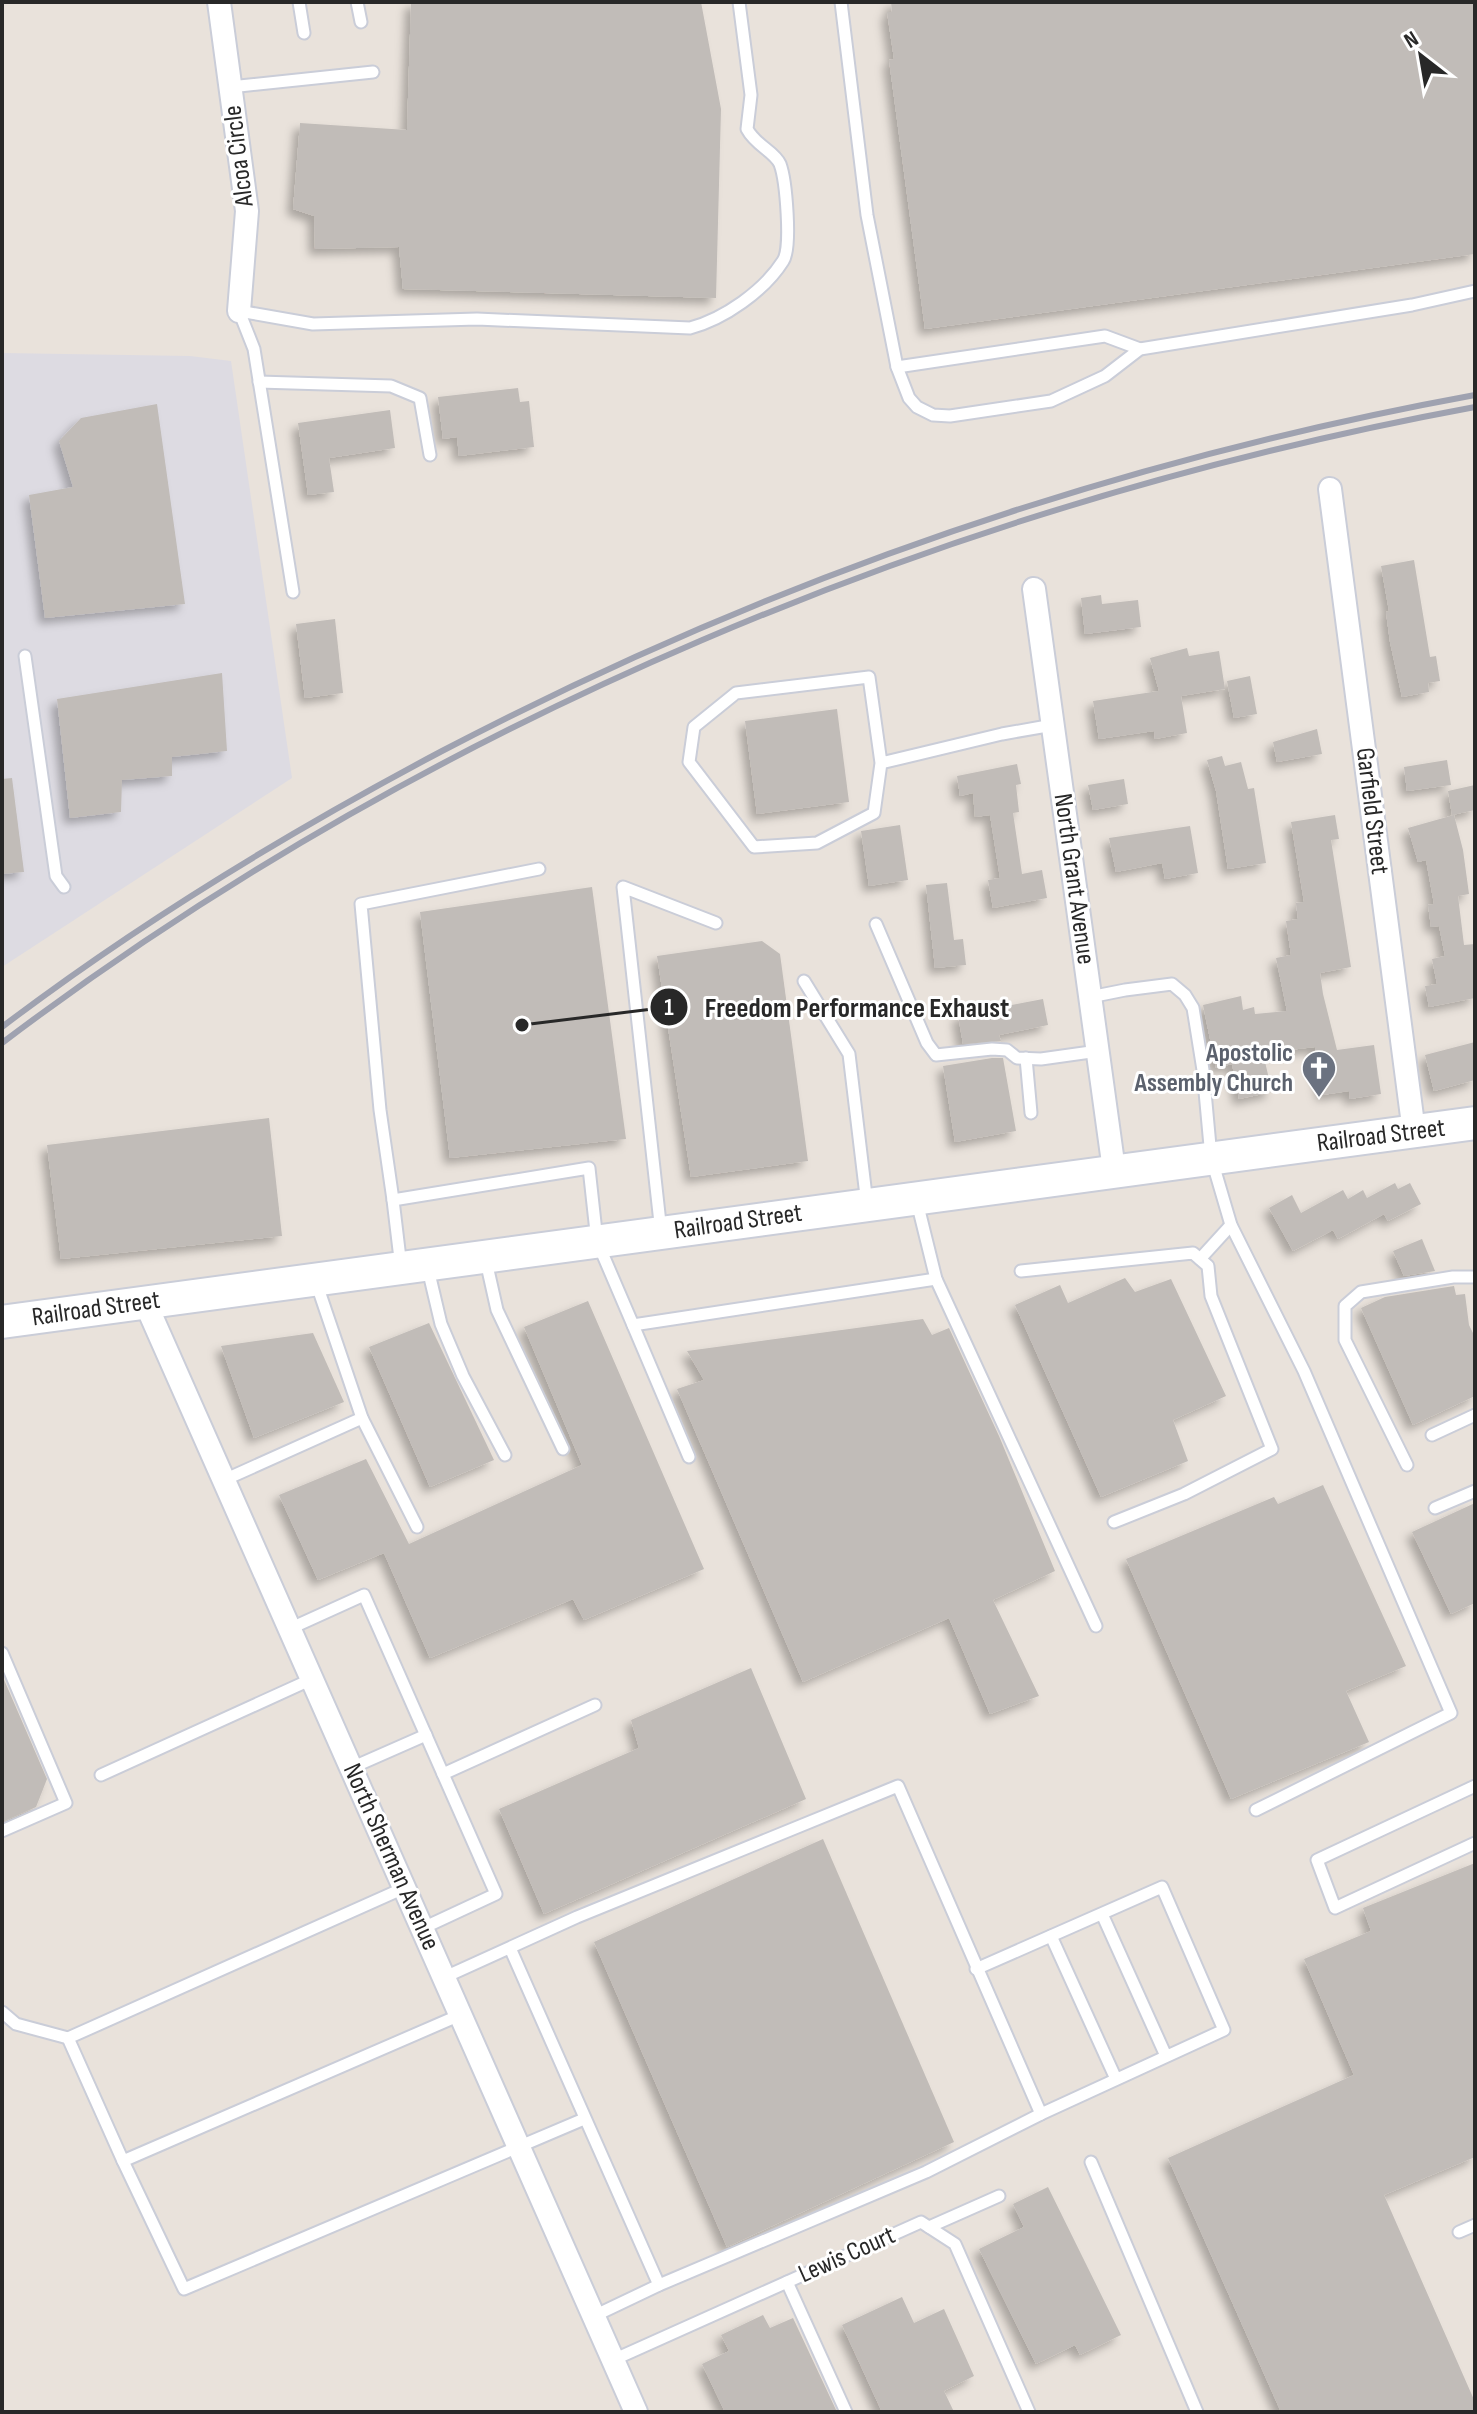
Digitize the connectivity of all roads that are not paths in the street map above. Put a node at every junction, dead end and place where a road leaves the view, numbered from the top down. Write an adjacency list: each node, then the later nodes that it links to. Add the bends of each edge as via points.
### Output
1 (219, 2): 9 (street, Alcoa Circle)
2 (299, 2): 7 (lane)
3 (357, 2): 6 (lane)
4 (739, 2): 11 (lane, via 751,95 747,129 780,165 788,215 786,259 762,286 711,322 690,328 477,319 313,324)
5 (841, 2): 13 (lane, via 867,215)
6 (361, 22)
7 (304, 33)
8 (373, 72): 9 (lane)
9 (230, 87): 11 (street, Alcoa Circle, via 247,211)
10 (1475, 291): 12 (lane)
11 (239, 311): 14 (lane, via 254,349)
12 (1140, 349): 13 (lane, via 1105,336); 13 (lane, via 1105,376 1051,401 950,416 917,407)
13 (897, 367)
14 (259, 382): 15 (lane, via 391,386 420,398); 18 (lane)
15 (430, 455)
16 (1330, 489): 32 (street, Garfield Street)
17 (1034, 589): 20 (street, North Grant Avenue)
18 (293, 592)
19 (25, 656): 23 (lane, via 56,876)
20 (1053, 725): 21 (lane); 27 (street, North Grant Avenue)
21 (881, 763): 21 (lane, via 874,813 817,843 754,847 689,762 694,727 736,693 869,677)
22 (539, 869): 36 (lane, via 361,904)
23 (64, 887)
24 (716, 923): 39 (lane, via 623,887)
25 (876, 924): 29 (lane, via 936,1055 992,1049)
26 (804, 981): 37 (lane, via 849,1054)
27 (1090, 997): 28 (street, North Grant Avenue); 33 (lane, via 1172,984 1185,995 1198,1039)
28 (1098, 1051): 29 (lane); 34 (street, North Grant Avenue)
29 (1026, 1058): 30 (lane)
30 (1031, 1113)
31 (1475, 1123): 32 (main road, Railroad Street)
32 (1414, 1132): 33 (main road, Railroad Street)
33 (1211, 1157): 34 (main road, Railroad Street); 38 (lane)
34 (1114, 1170): 35 (main road, Railroad Street)
35 (916, 1198): 37 (main road, Railroad Street); 47 (lane)
36 (393, 1200): 40 (lane, via 589,1168); 43 (lane)
37 (867, 1204): 39 (main road, Railroad Street)
38 (1231, 1225): 42 (lane); 73 (lane, via 1304,1371 1451,1713)
39 (661, 1232): 40 (main road, Railroad Street)
40 (597, 1241): 41 (main road, Railroad Street); 50 (lane)
41 (485, 1256): 43 (main road, Railroad Street); 54 (lane, via 497,1310)
42 (1200, 1259): 44 (lane, via 1193,1253); 61 (lane, via 1208,1266 1211,1296 1272,1449)
43 (414, 1266): 46 (main road, Railroad Street); 55 (lane)
44 (1021, 1271)
45 (1475, 1277): 57 (lane, via 1361,1292 1345,1306 1345,1340)
46 (315, 1279): 48 (main road, Railroad Street); 52 (lane)
47 (936, 1279): 50 (lane); 63 (lane)
48 (145, 1302): 49 (main road, Railroad Street); 58 (street, North Sherman Avenue)
49 (2, 1322)
50 (633, 1325): 56 (lane)
51 (1475, 1415): 53 (lane)
52 (362, 1418): 58 (lane); 62 (lane)
53 (1432, 1435)
54 (563, 1449)
55 (505, 1455)
56 (689, 1457)
57 (1407, 1465)
58 (224, 1480): 64 (street, North Sherman Avenue)
59 (1475, 1491): 60 (lane)
60 (1435, 1508)
61 (1114, 1522)
62 (417, 1527)
63 (1096, 1626)
64 (289, 1629): 66 (street, North Sherman Avenue); 68 (lane, via 364,1595)
65 (2, 1653): 74 (lane, via 66,1803)
66 (312, 1679): 69 (street, North Sherman Avenue); 71 (lane)
67 (595, 1705): 70 (lane)
68 (426, 1735): 69 (lane); 70 (lane)
69 (351, 1768): 76 (street, North Sherman Avenue)
70 (443, 1774): 78 (lane, via 496,1894)
71 (101, 1775)
72 (1474, 1790): 75 (lane, via 1317,1860 1335,1908)
73 (1256, 1810)
74 (2, 1831)
75 (1475, 1843)
76 (404, 1888): 78 (street, North Sherman Avenue); 87 (lane)
77 (1102, 1914): 79 (lane); 88 (lane); 88 (lane, via 1162,1887 1224,2030)
78 (423, 1928): 82 (street, North Sherman Avenue)
79 (1051, 1936): 81 (lane); 89 (lane)
80 (510, 1948): 81 (lane, via 898,1786); 82 (lane); 91 (lane)
81 (976, 1969): 90 (lane)
82 (445, 1977): 84 (street, North Sherman Avenue)
83 (2, 2012): 85 (lane)
84 (460, 2015): 92 (street, North Sherman Avenue); 93 (lane)
85 (16, 2024): 86 (lane); 87 (lane)
86 (2, 2030)
87 (68, 2038): 93 (lane)
88 (1166, 2056): 89 (lane)
89 (1116, 2079): 90 (lane)
90 (1041, 2114): 100 (lane, via 926,2172)
91 (584, 2119): 92 (lane); 100 (lane)
92 (517, 2145): 93 (lane, via 184,2289); 101 (street, North Sherman Avenue)
93 (123, 2161)
94 (1091, 2162): 106 (lane)
95 (999, 2196): 97 (lane)
96 (1475, 2225): 98 (lane)
97 (929, 2227): 99 (lane, Lewis Court, via 921,2222); 105 (lane, Lewis Court, via 955,2244)
98 (1459, 2232)
99 (787, 2282): 102 (lane, Lewis Court); 104 (lane)
100 (659, 2285): 101 (lane)
101 (594, 2316): 102 (street, North Sherman Avenue)
102 (613, 2360): 103 (street, North Sherman Avenue)
103 (636, 2412)
104 (846, 2412)
105 (1029, 2412)
106 (1197, 2412)

